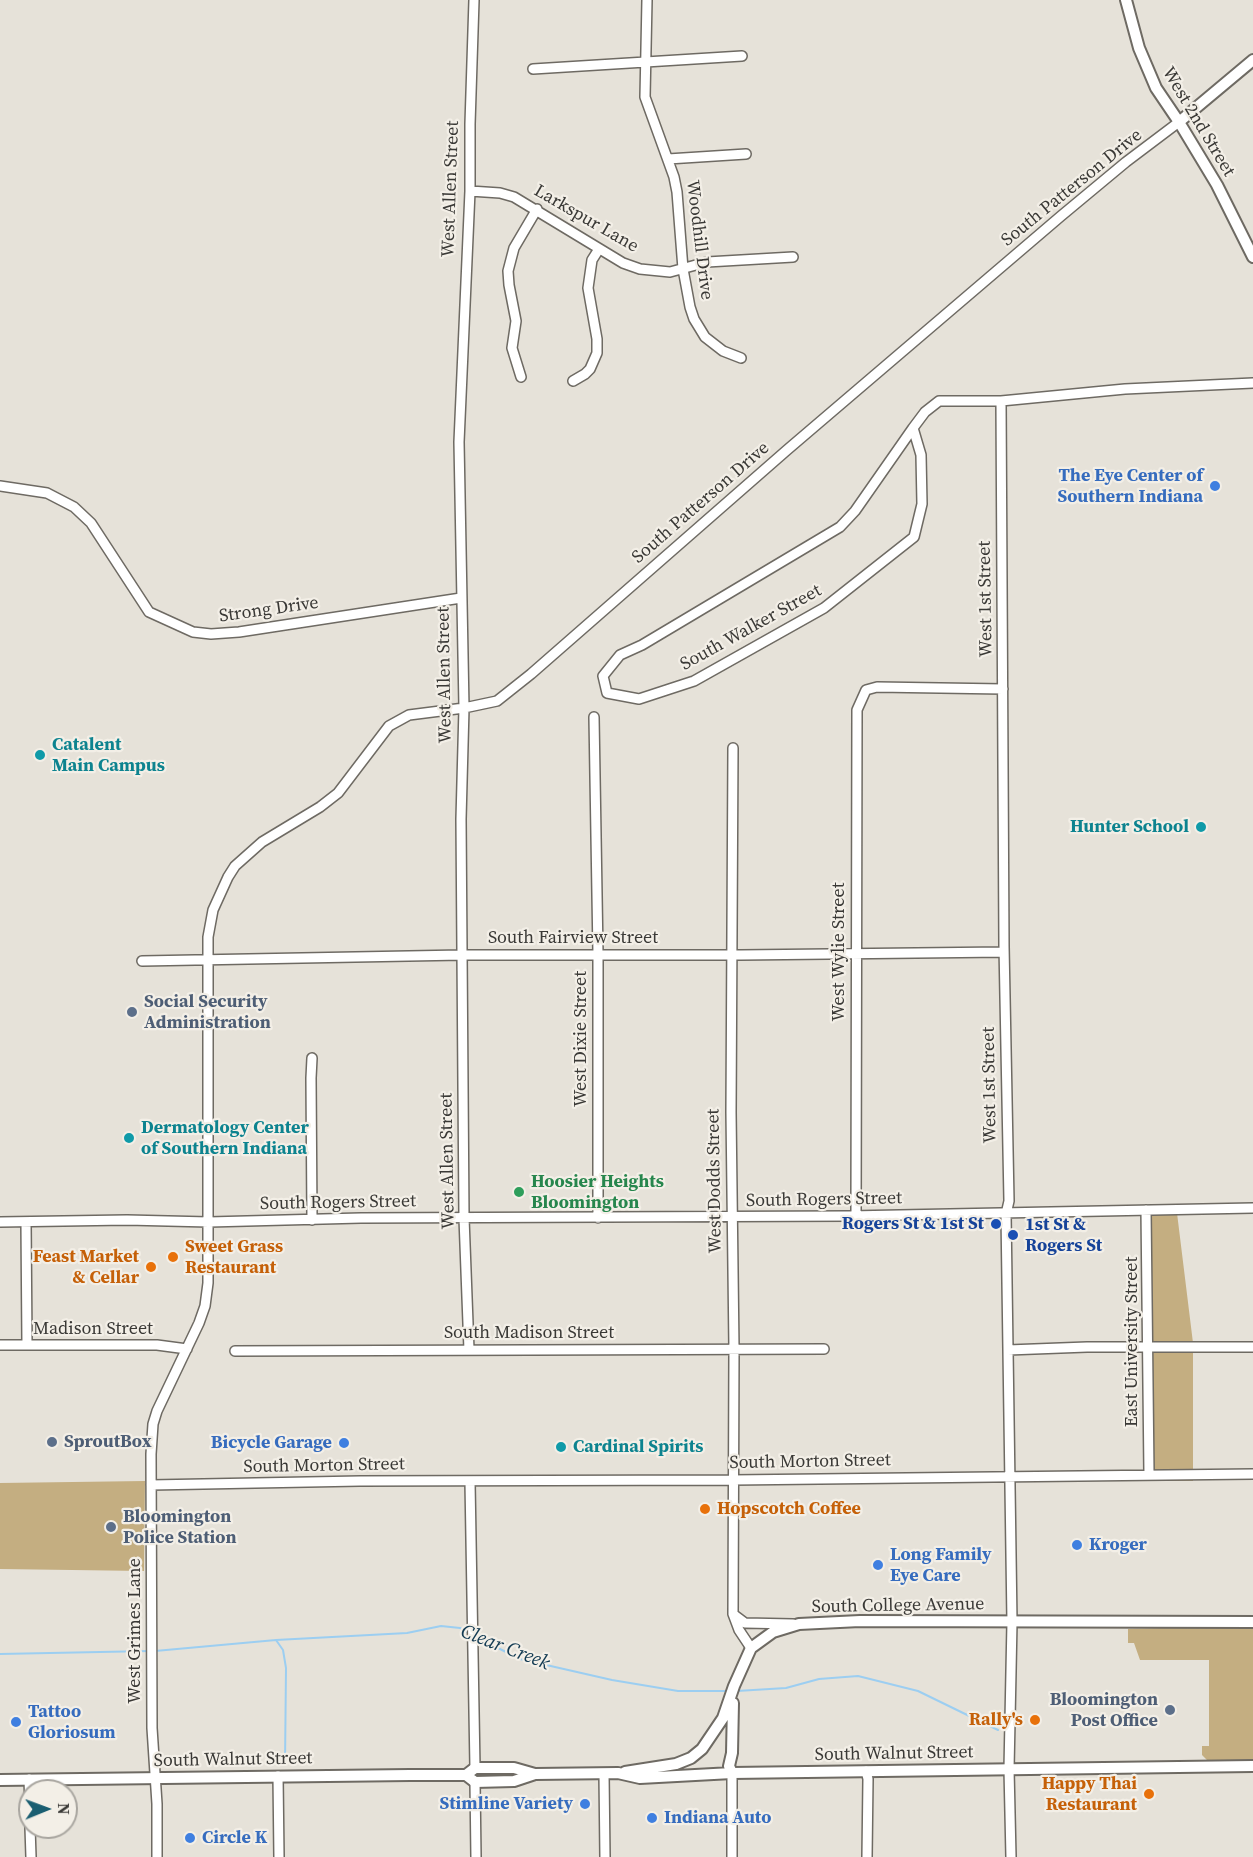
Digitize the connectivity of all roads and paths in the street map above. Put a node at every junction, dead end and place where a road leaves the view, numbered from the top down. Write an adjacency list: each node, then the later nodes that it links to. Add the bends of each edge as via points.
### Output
1 (474, 0): 11 (street, West Allen Street)
2 (647, 0): 6 (street, Woodhill Drive)
3 (1126, 0): 8 (main road, West 2nd Street, via 1155,88)
4 (742, 56): 6 (street)
5 (1253, 60): 8 (main road, South Patterson Drive)
6 (645, 61): 7 (street); 10 (street, Woodhill Drive, via 645,97)
7 (533, 69)
8 (1179, 122): 15 (main road, West 2nd Street); 26 (street, South Patterson Drive, via 1024,248 531,674 497,701)
9 (746, 154): 10 (street)
10 (668, 159): 16 (street, Woodhill Drive, via 677,192)
11 (470, 191): 12 (street, Larkspur Lane, via 500,193); 24 (street, West Allen Street, via 459,442)
12 (537, 209): 13 (street, Larkspur Lane); 18 (street, via 513,248 508,271 516,321 512,348)
13 (599, 249): 16 (street, Larkspur Lane, via 640,269); 19 (street, via 592,260 588,288 597,352 590,369)
14 (793, 257): 16 (street, Larkspur Lane, via 706,262)
15 (1253, 257)
16 (683, 269): 17 (street, Woodhill Drive, via 690,307 699,329 714,345)
17 (741, 358)
18 (521, 377)
19 (573, 381)
20 (1253, 383): 21 (street, South Walker Street, via 1125,389)
21 (1001, 401): 22 (street, South Walker Street, via 939,401); 25 (street, West 1st Street)
22 (913, 428): 22 (street, South Walker Street, via 840,527 620,656 603,676 607,693 639,699 694,681 824,608 915,537 922,504 921,455)
23 (0, 486): 24 (street, Strong Drive, via 47,493 74,507 91,523 149,612 193,632 239,632)
24 (460, 598): 26 (street, West Allen Street)
25 (1003, 689): 29 (street, West 1st Street); 31 (street, West Wylie Street, via 866,690 857,710)
26 (464, 708): 32 (street, West Allen Street); 34 (street, South Patterson Drive, via 409,716 389,726 338,793 262,842 236,866 213,910)
27 (594, 717): 30 (street, West Dixie Street)
28 (733, 748): 33 (street, West Dodds Street)
29 (1004, 952): 31 (street, South Fairview Street); 39 (street, West 1st Street)
30 (598, 954): 32 (street, South Fairview Street); 33 (street, South Fairview Street); 42 (street, West Dixie Street)
31 (856, 954): 33 (street, South Fairview Street); 40 (street, West Wylie Street)
32 (462, 955): 34 (street, South Fairview Street); 41 (street, West Allen Street)
33 (732, 955): 43 (street, West Dodds Street)
34 (208, 960): 35 (street, South Fairview Street); 47 (street, South Patterson Drive)
35 (142, 962)
36 (312, 1058): 44 (street)
37 (1253, 1208): 38 (street, South Rogers Street)
38 (1146, 1210): 39 (street, South Rogers Street); 52 (street, East University Street)
39 (1006, 1214): 40 (street, South Rogers Street); 56 (street, West 1st Street)
40 (856, 1216): 43 (street, South Rogers Street)
41 (464, 1218): 42 (street, South Rogers Street); 44 (street, South Rogers Street); 55 (street, West Allen Street)
42 (598, 1218): 43 (street, South Rogers Street)
43 (732, 1218): 53 (street, West Dodds Street)
44 (312, 1220): 47 (street, South Rogers Street)
45 (0, 1222): 46 (street, South Rogers Street)
46 (26, 1222): 47 (street, South Rogers Street); 49 (street)
47 (209, 1222): 51 (street, West Grimes Lane, via 205,1306)
48 (0, 1345): 49 (street, Madison Street)
49 (27, 1345): 51 (street, Madison Street)
50 (1253, 1347): 52 (street)
51 (187, 1348): 63 (street, West Grimes Lane, via 153,1424)
52 (1148, 1348): 56 (street); 58 (street, East University Street)
53 (734, 1349): 54 (street, South Madison Street); 55 (street, South Madison Street); 61 (street, West Dodds Street)
54 (824, 1349)
55 (469, 1350): 57 (street, South Madison Street)
56 (1008, 1350): 60 (street, West 1st Street)
57 (235, 1351)
58 (1149, 1474): 59 (street, South Morton Street); 60 (street, South Morton Street)
59 (1253, 1474)
60 (1010, 1477): 61 (street, South Morton Street); 65 (street, West 1st Street)
61 (733, 1480): 62 (street, South Morton Street); 64 (street, West Dodds Street)
62 (470, 1482): 63 (street, South Morton Street); 76 (street)
63 (151, 1485): 78 (street, West Grimes Lane)
64 (733, 1614): 67 (street, via 745,1623); 68 (street, West Dodds Street)
65 (1012, 1622): 66 (main road, South College Avenue); 67 (main road, South College Avenue); 71 (street, West 1st Street)
66 (1253, 1622)
67 (799, 1624): 68 (main road, South College Avenue, via 773,1632)
68 (751, 1648): 69 (main road, via 734,1686)
69 (729, 1711): 73 (main road, via 713,1736 691,1758); 74 (main road, via 729,1766)
70 (1253, 1766): 71 (main road, South Walnut Street)
71 (1010, 1769): 72 (main road, South Walnut Street); 90 (street, West 1st Street)
72 (866, 1771): 74 (main road, South Walnut Street); 89 (street)
73 (618, 1773): 74 (main road, South Walnut Street, via 640,1778); 75 (main road, South Walnut Street)
74 (737, 1773): 88 (street)
75 (604, 1774): 76 (main road, South Walnut Street, via 536,1774 514,1768); 87 (street)
76 (472, 1775): 77 (main road, South Walnut Street); 86 (street)
77 (278, 1776): 78 (main road, South Walnut Street); 85 (street)
78 (155, 1778): 80 (main road, South Walnut Street); 84 (street, West Grimes Lane)
79 (18, 1779): 81 (main road, South Walnut Street)
80 (29, 1779)
81 (0, 1780)
82 (30, 1839): 83 (street)
83 (31, 1857)
84 (157, 1857)
85 (279, 1857)
86 (476, 1857)
87 (605, 1857)
88 (732, 1857)
89 (867, 1857)
90 (1011, 1857)

